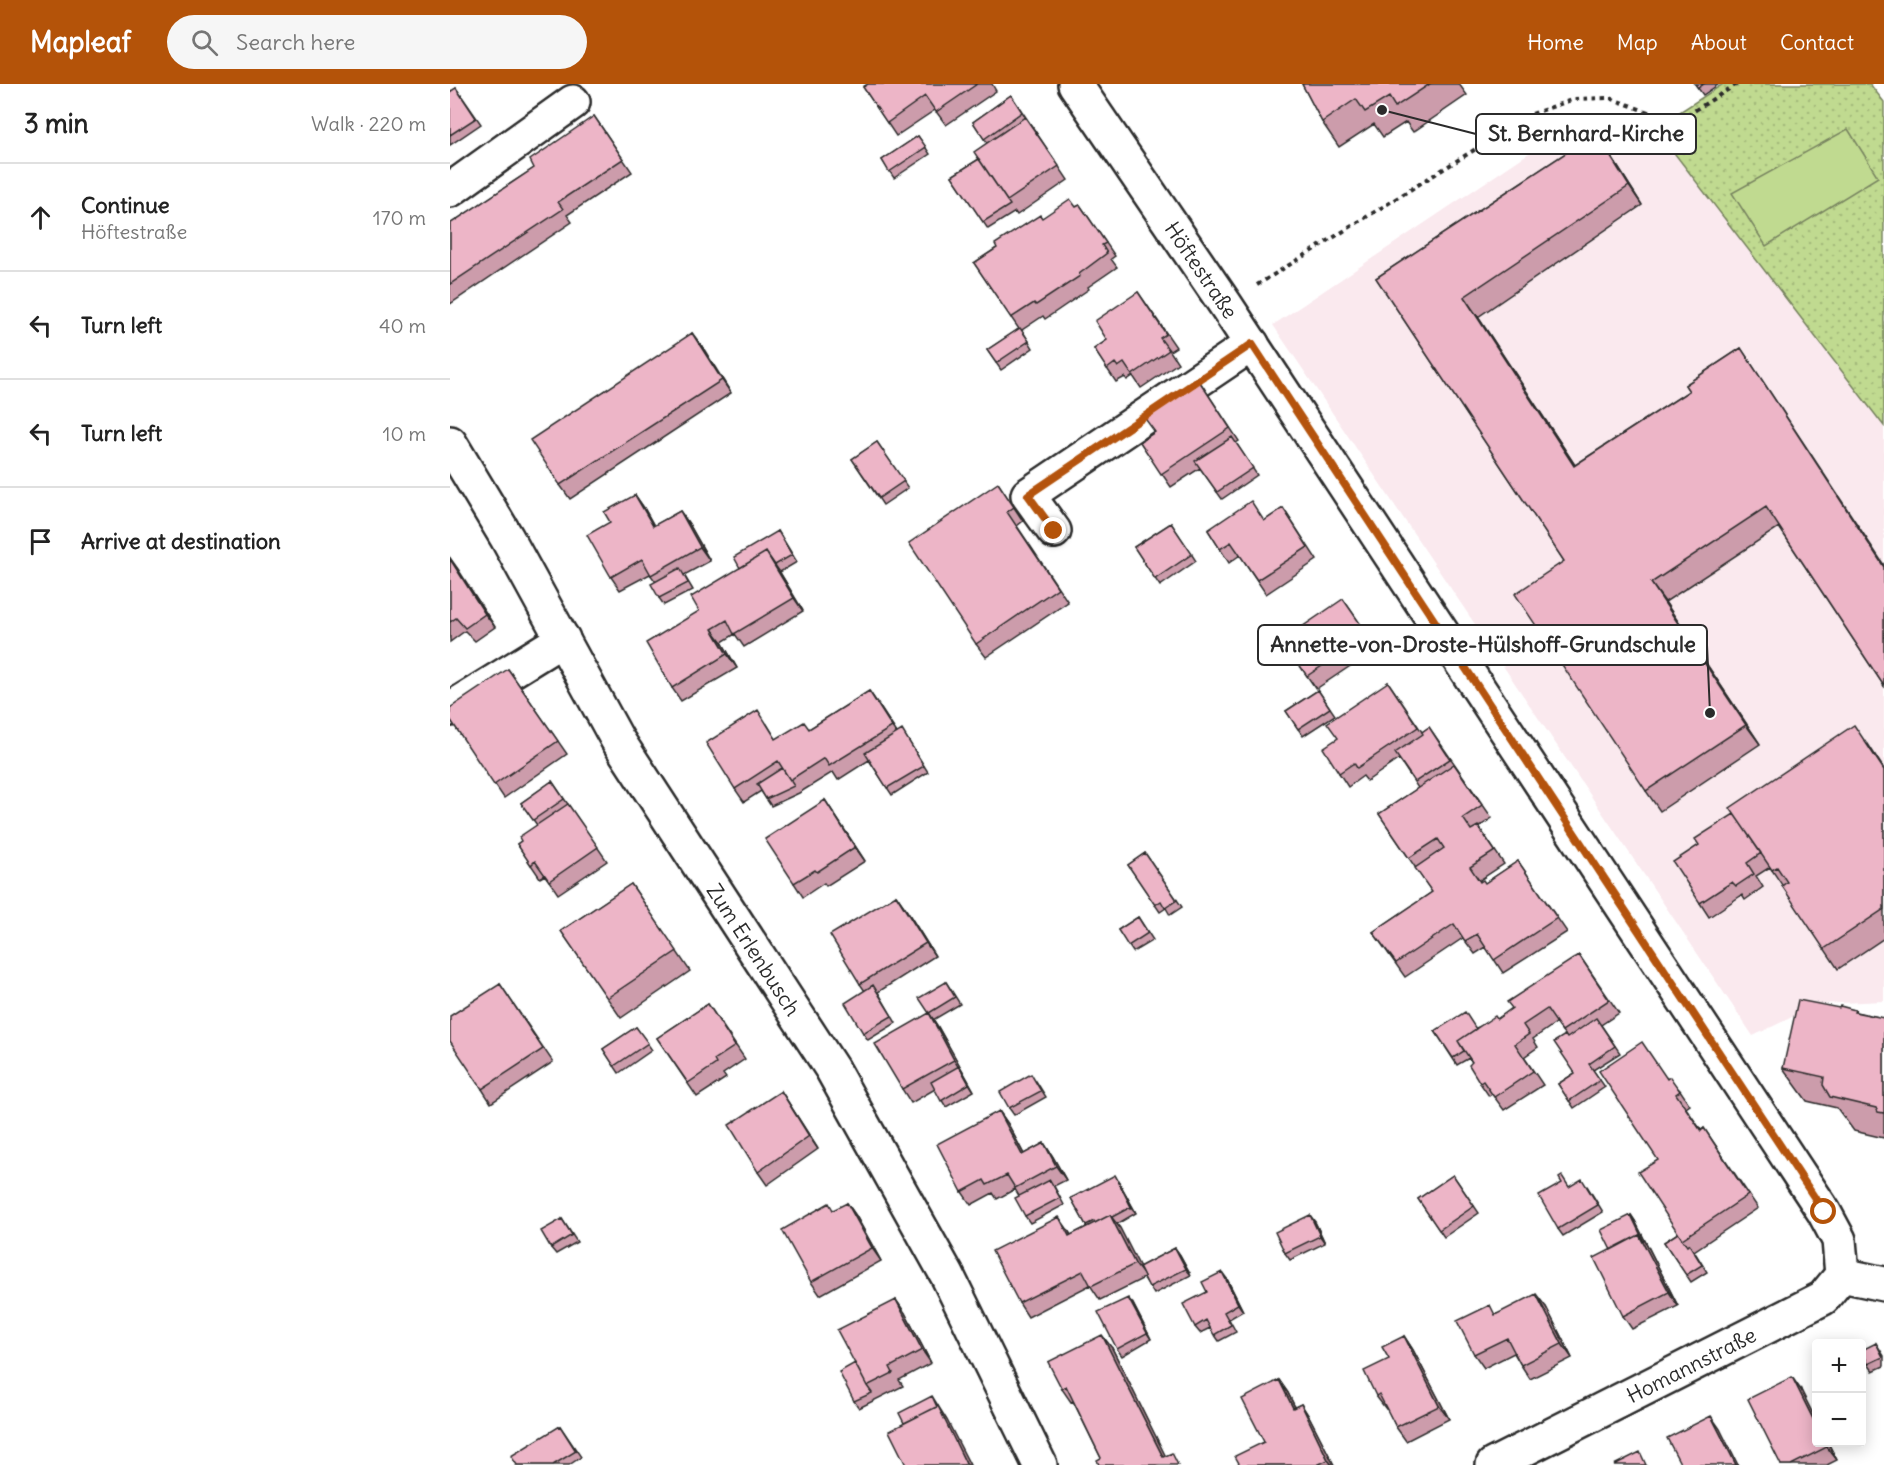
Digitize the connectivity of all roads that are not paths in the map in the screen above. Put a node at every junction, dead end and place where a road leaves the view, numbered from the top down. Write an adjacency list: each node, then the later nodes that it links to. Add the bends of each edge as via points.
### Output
1 (1076, 84): 4 (street, Höftestraße)
2 (573, 102): 3 (street)
3 (450, 190)
4 (1252, 344): 6 (street, via 1028,495); 9 (street, Höftestraße, via 1824,1212 1839,1240)
5 (450, 443): 7 (street, Zum Erlenbusch)
6 (1054, 531)
7 (563, 639): 8 (street); 11 (street, Zum Erlenbusch, via 616,739 832,1069 947,1275)
8 (450, 709)
9 (1842, 1275): 10 (street); 12 (street, Homannstraße, via 1815,1303)
10 (1884, 1284)
11 (1040, 1465)
12 (1494, 1465)

